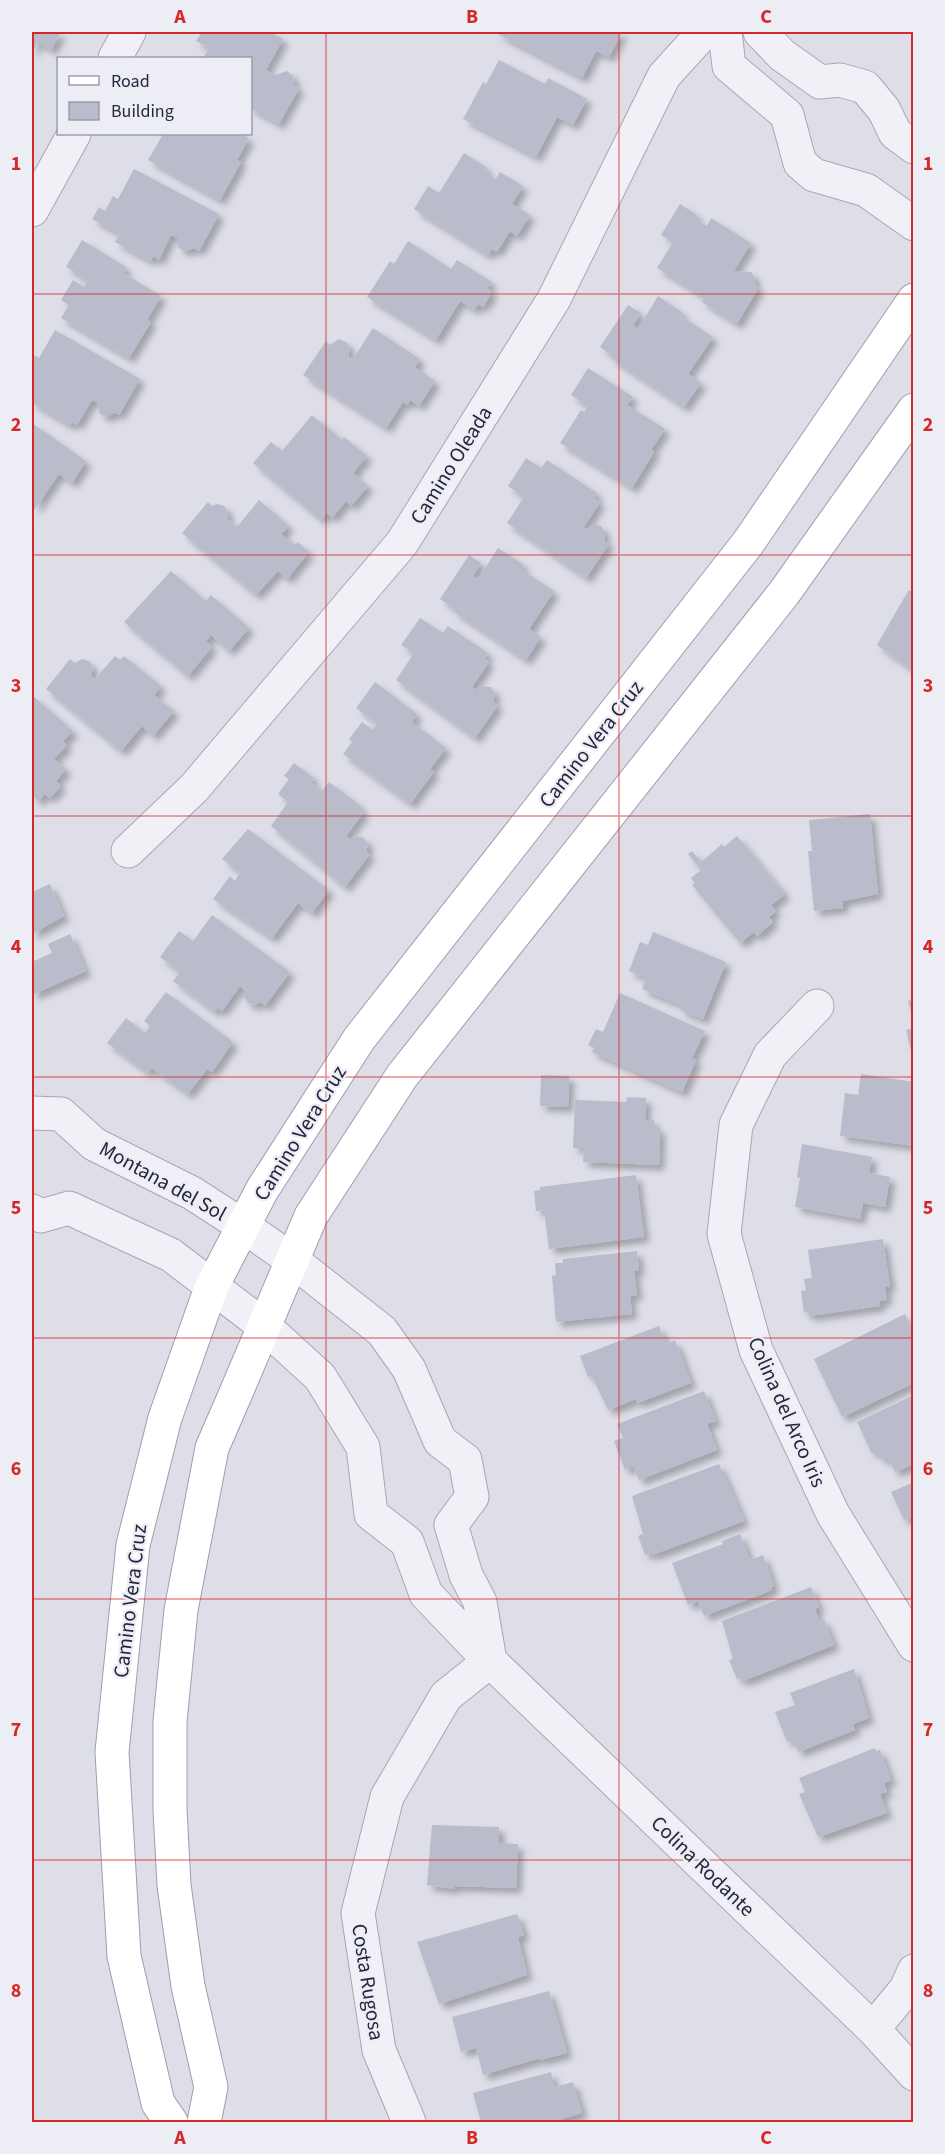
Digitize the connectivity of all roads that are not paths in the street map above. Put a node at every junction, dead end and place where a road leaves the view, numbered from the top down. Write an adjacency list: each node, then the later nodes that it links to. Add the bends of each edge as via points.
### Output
1 (129, 32): 5 (street)
2 (704, 32): 14 (street, Camino Oleada, via 664,76 554,299 402,543 194,788)
3 (726, 32): 7 (street, via 729,66)
4 (760, 32): 6 (street, via 782,55)
5 (116, 57)
6 (820, 82): 7 (street); 9 (street, via 840,80 865,87 884,110 895,133)
7 (788, 115): 11 (street, via 800,163 814,175 866,190)
8 (73, 135): 10 (street)
9 (914, 147)
10 (32, 210)
11 (914, 224)
12 (914, 300): 18 (main road, Camino Vera Cruz, via 748,543 359,1039)
13 (914, 410): 19 (main road, via 784,593 402,1076 311,1216)
14 (128, 851)
15 (818, 1006): 24 (street, Colina del Arco Iris, via 770,1055 736,1125 724,1234 756,1350 833,1514)
16 (32, 1113): 18 (street, Montana del Sol, via 61,1114 94,1144 192,1193)
17 (32, 1212): 20 (street, via 40,1216 69,1208 171,1255)
18 (243, 1226): 19 (street, Montana del Sol); 20 (main road, Camino Vera Cruz)
19 (292, 1260): 21 (main road); 22 (street, via 382,1331 409,1369 440,1442 465,1460 472,1497)
20 (211, 1288): 21 (street); 29 (main road, Camino Vera Cruz, via 165,1418 133,1545 112,1752 124,1956 158,2103)
21 (264, 1326): 23 (street, via 320,1377 363,1447 371,1514); 30 (main road, via 212,1448 181,1610 170,1721 174,1885 188,1986 211,2087)
22 (451, 1525): 23 (street); 25 (street, via 466,1575 480,1602)
23 (407, 1542): 25 (street, Colina Rodante, via 426,1594)
24 (914, 1645)
25 (490, 1661): 27 (street, Colina Rodante); 31 (street, Costa Rugosa, via 446,1696 387,1797 358,1913 378,2050)
26 (914, 1971): 27 (street, via 906,1989)
27 (873, 2030): 28 (street, Colina Rodante)
28 (914, 2074)
29 (171, 2122)
30 (204, 2122)
31 (409, 2122)

